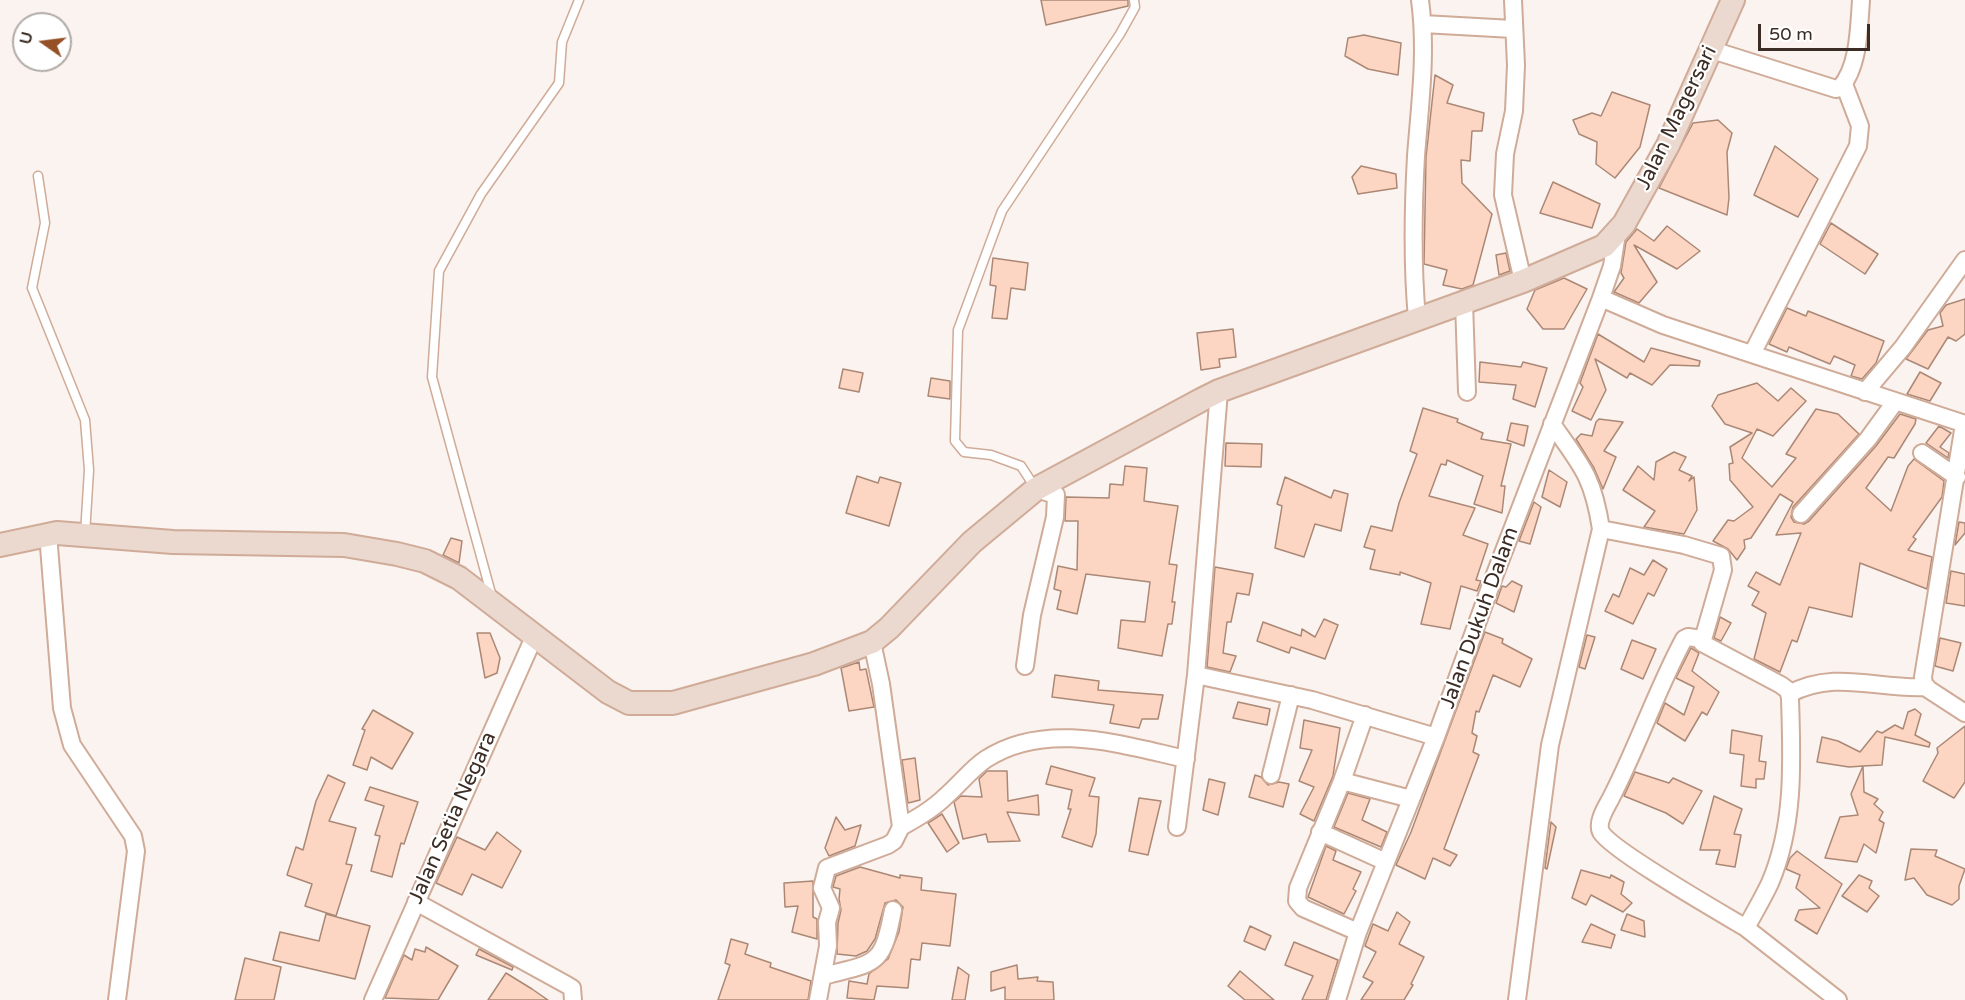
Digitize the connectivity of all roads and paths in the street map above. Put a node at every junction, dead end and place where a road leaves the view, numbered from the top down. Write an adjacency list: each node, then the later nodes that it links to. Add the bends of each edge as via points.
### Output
1 (579, 0): 33 (lane, via 562,42 559,83 481,194 439,271 432,377)
2 (1134, 0): 27 (lane, via 1135,7 1120,34 1002,211 958,330 955,441 964,452 991,455 1021,466)
3 (1420, 0): 7 (street)
4 (1513, 0): 8 (street)
5 (1733, 0): 9 (street, Jalan Magersari)
6 (1861, 0): 10 (street, via 1858,37)
7 (1423, 24): 8 (street); 17 (street, via 1413,274)
8 (1513, 29): 14 (street, via 1514,111 1505,154 1503,195)
9 (1712, 50): 10 (street, via 1836,89); 12 (street, Jalan Magersari, via 1668,144)
10 (1844, 84): 18 (street, via 1860,126 1858,146)
11 (38, 176): 31 (lane, via 45,224 32,288 86,420 89,470)
12 (1617, 233): 14 (street, via 1598,250); 15 (street, Jalan Dukuh Dalam, via 1612,266)
13 (1965, 260): 21 (street, via 1903,347)
14 (1523, 282): 16 (street)
15 (1601, 298): 18 (street, via 1663,325); 23 (street, Jalan Dukuh Dalam)
16 (1464, 302): 17 (street); 20 (street)
17 (1418, 318): 19 (street)
18 (1752, 354): 21 (street)
19 (1220, 391): 27 (street); 38 (street)
20 (1467, 392)
21 (1865, 392): 22 (street)
22 (1895, 402): 24 (street); 28 (street, via 1868,439)
23 (1552, 424): 29 (street, via 1587,473); 44 (street, Jalan Dukuh Dalam)
24 (1964, 424): 26 (street)
25 (1923, 453): 26 (street)
26 (1957, 477): 39 (street, via 1923,677)
27 (1036, 489): 36 (street, via 972,542); 37 (street, via 1056,495 1055,517 1032,615)
28 (1801, 514)
29 (1601, 529): 35 (street, via 1722,556 1723,570); 63 (street, via 1550,745)
30 (48, 534): 31 (street); 32 (street); 58 (street, via 66,729 72,745 133,836 136,852)
31 (85, 534): 33 (street, via 172,542 293,542 369,548 425,561 459,578)
32 (0, 545)
33 (494, 603): 34 (street)
34 (534, 637): 36 (street, via 608,692 629,703 656,705 814,664); 53 (street, Jalan Setia Negara)
35 (1702, 639): 40 (street, via 1705,645 1781,685); 55 (street, via 1684,639 1661,681 1599,827 1622,850)
36 (872, 642): 49 (street)
37 (1025, 666)
38 (1196, 675): 41 (street); 45 (street)
39 (1927, 687): 40 (street, via 1825,681 1807,684); 42 (street)
40 (1789, 694): 55 (street, via 1792,769 1785,836 1770,883)
41 (1291, 695): 43 (street); 46 (street)
42 (1965, 713)
43 (1365, 715): 44 (street); 47 (street)
44 (1436, 737): 48 (street, Jalan Dukuh Dalam)
45 (1186, 759): 49 (street, via 1072,738 1012,745 986,759 933,807); 50 (street)
46 (1271, 775)
47 (1342, 781): 48 (street); 51 (street)
48 (1411, 800): 52 (street, Jalan Dukuh Dalam)
49 (901, 827): 57 (street, via 888,845 827,868 822,888 831,908)
50 (1177, 827)
51 (1320, 832): 52 (street); 56 (street, via 1298,888 1297,901 1303,908)
52 (1386, 862): 56 (street, Jalan Dukuh Dalam)
53 (416, 902): 59 (street, Jalan Setia Negara); 60 (street, via 572,988)
54 (893, 910): 57 (street, via 878,958)
55 (1746, 928): 64 (street)
56 (1358, 932): 62 (street, Jalan Dukuh Dalam)
57 (823, 976): 61 (street)
58 (117, 1000)
59 (373, 1000)
60 (573, 1000)
61 (818, 1000)
62 (1336, 1000)
63 (1517, 1000)
64 (1838, 1000)

